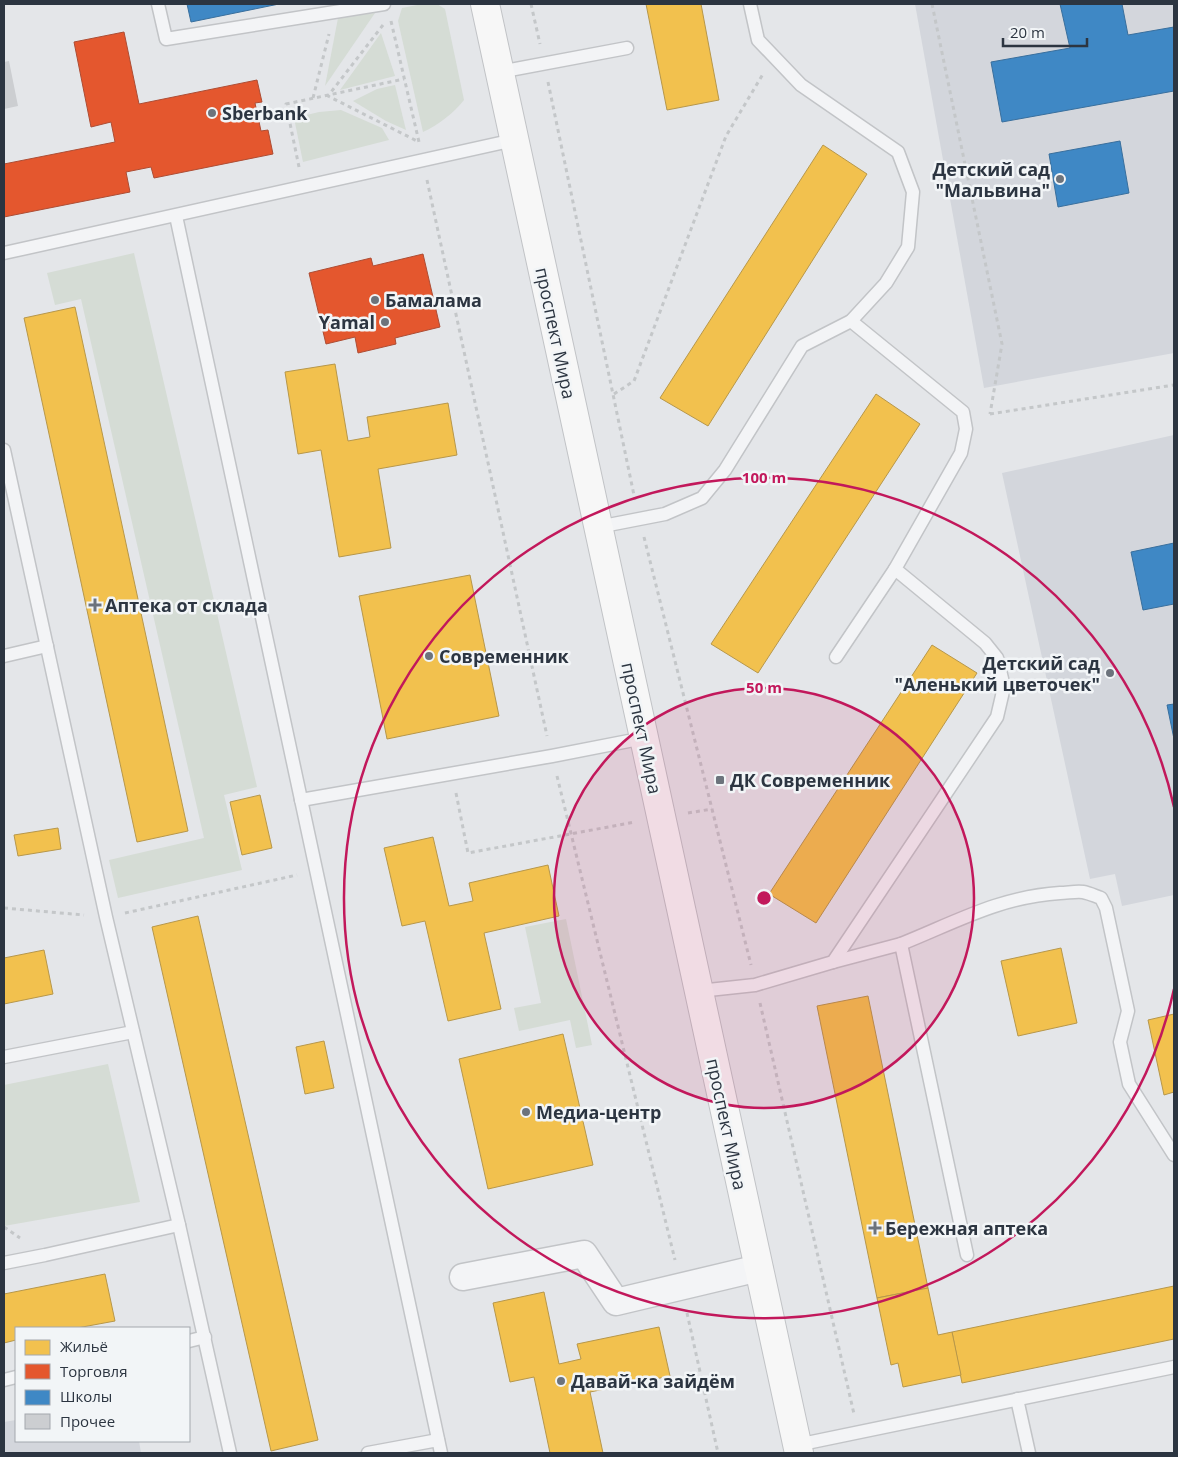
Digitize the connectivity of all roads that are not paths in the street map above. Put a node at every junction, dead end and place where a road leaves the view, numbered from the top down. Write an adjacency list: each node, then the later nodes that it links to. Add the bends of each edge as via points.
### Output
1 (158, 4): 2 (lane, via 166,39)
2 (384, 4)
3 (485, 4): 6 (main road, проспект Мира)
4 (750, 4): 10 (lane, via 758,40 801,85 898,152 913,192 908,247 886,283)
5 (627, 48): 6 (lane)
6 (500, 72): 7 (main road, проспект Мира)
7 (514, 140): 8 (lane); 12 (main road, проспект Мира)
8 (176, 216): 9 (lane); 18 (lane)
9 (4, 253)
10 (851, 321): 12 (lane, via 802,346 725,470 702,498 664,514); 13 (lane, via 963,412 966,429 961,454)
11 (4, 450): 14 (lane)
12 (598, 527): 17 (main road, проспект Мира)
13 (895, 569): 16 (lane); 20 (lane, via 985,643 997,658 1004,687 997,717)
14 (47, 646): 15 (lane); 22 (lane)
15 (4, 656)
16 (836, 657)
17 (644, 738): 18 (lane); 21 (main road, проспект Мира)
18 (301, 800): 34 (lane)
19 (901, 944): 20 (lane); 24 (lane, via 976,911 1030,896 1082,892 1101,898 1106,908 1128,1011 1120,1042 1129,1084); 26 (lane)
20 (833, 962): 21 (lane, via 755,985)
21 (699, 992): 28 (main road, проспект Мира)
22 (133, 1032): 23 (lane); 25 (lane)
23 (4, 1057)
24 (1174, 1155)
25 (179, 1225): 27 (lane); 30 (lane)
26 (967, 1254)
27 (4, 1263)
28 (759, 1268): 29 (street, via 616,1302 584,1254); 35 (main road, проспект Мира)
29 (463, 1277)
30 (205, 1338): 31 (lane); 36 (lane)
31 (190, 1341)
32 (1174, 1367): 33 (lane)
33 (1017, 1399): 35 (lane, via 859,1432); 39 (lane)
34 (438, 1440): 37 (lane); 38 (lane)
35 (798, 1449)
36 (230, 1453)
37 (368, 1453)
38 (441, 1453)
39 (1029, 1453)

